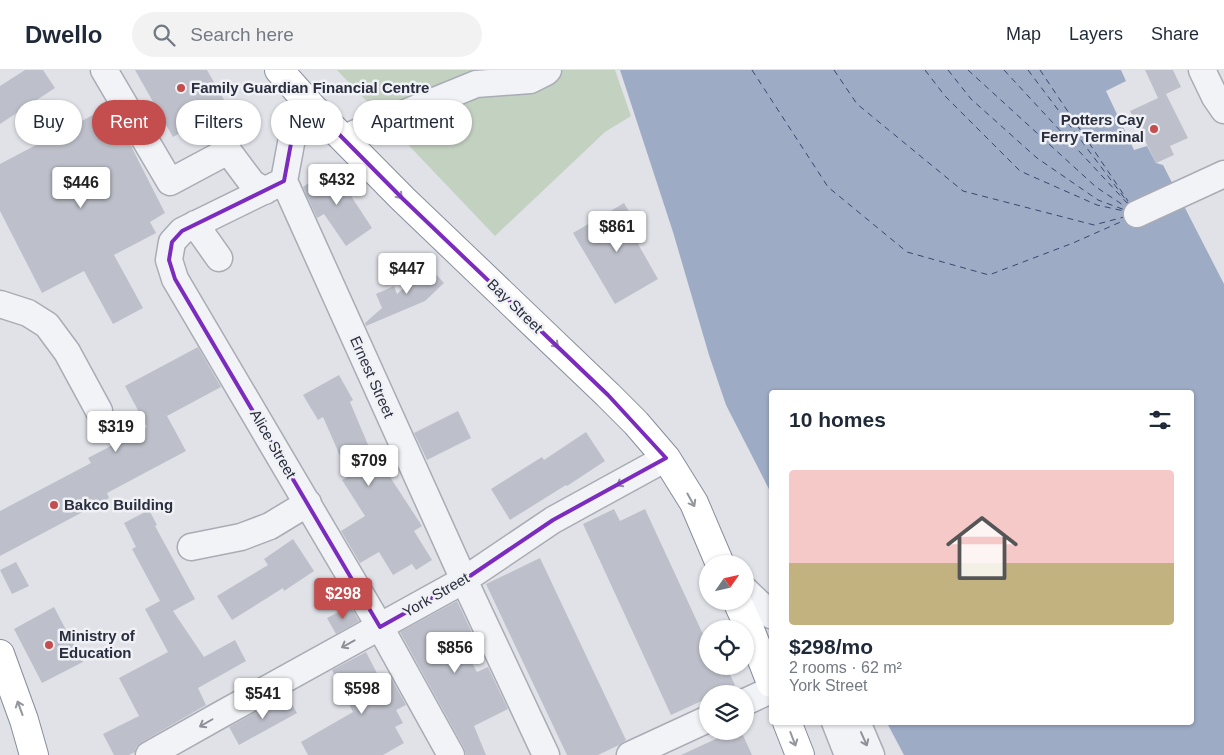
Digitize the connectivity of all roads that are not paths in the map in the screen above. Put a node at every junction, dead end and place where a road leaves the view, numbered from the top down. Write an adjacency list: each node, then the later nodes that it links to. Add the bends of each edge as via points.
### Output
1 (104, 70): 10 (street, via 170,182 228,151 252,183)
2 (279, 70): 5 (highway, Bay Street)
3 (548, 70): 7 (street, via 530,80 476,84)
4 (1202, 70): 6 (street)
5 (306, 100)
6 (1224, 110)
7 (344, 138): 16 (highway, Bay Street, one-way to 16, via 403,199 608,395)
8 (289, 145): 10 (street)
9 (1224, 174): 11 (street)
10 (274, 186): 12 (street, Alice Street); 20 (street, Ernest Street)
11 (1137, 214)
12 (195, 224): 13 (street); 17 (street, Alice Street, via 172,242 169,260 175,279)
13 (218, 258)
14 (0, 304): 15 (street, via 28,313 47,325)
15 (99, 411)
16 (666, 458): 19 (highway, Bay Street, one-way to 19, via 694,503); 20 (street, York Street, one-way to 20, via 553,520)
17 (308, 504): 18 (street, via 270,526 241,537); 24 (street, Alice Street)
18 (191, 547)
19 (716, 555)
20 (464, 580): 24 (street, York Street); 36 (street, Ernest Street)
21 (754, 599): 23 (street)
22 (741, 610): 26 (highway)
23 (769, 613)
24 (380, 627): 34 (street, York Street, one-way to 34); 35 (street, Alice Street)
25 (0, 654): 33 (highway, one-way to 25)
26 (769, 678)
27 (769, 691): 28 (street)
28 (754, 698)
29 (699, 723): 37 (street)
30 (788, 725): 38 (highway, one-way to 38)
31 (836, 725): 39 (street)
32 (857, 725): 40 (street, one-way to 40)
33 (34, 755)
34 (149, 755)
35 (450, 755)
36 (546, 755)
37 (630, 755)
38 (800, 755)
39 (848, 755)
40 (871, 755)

